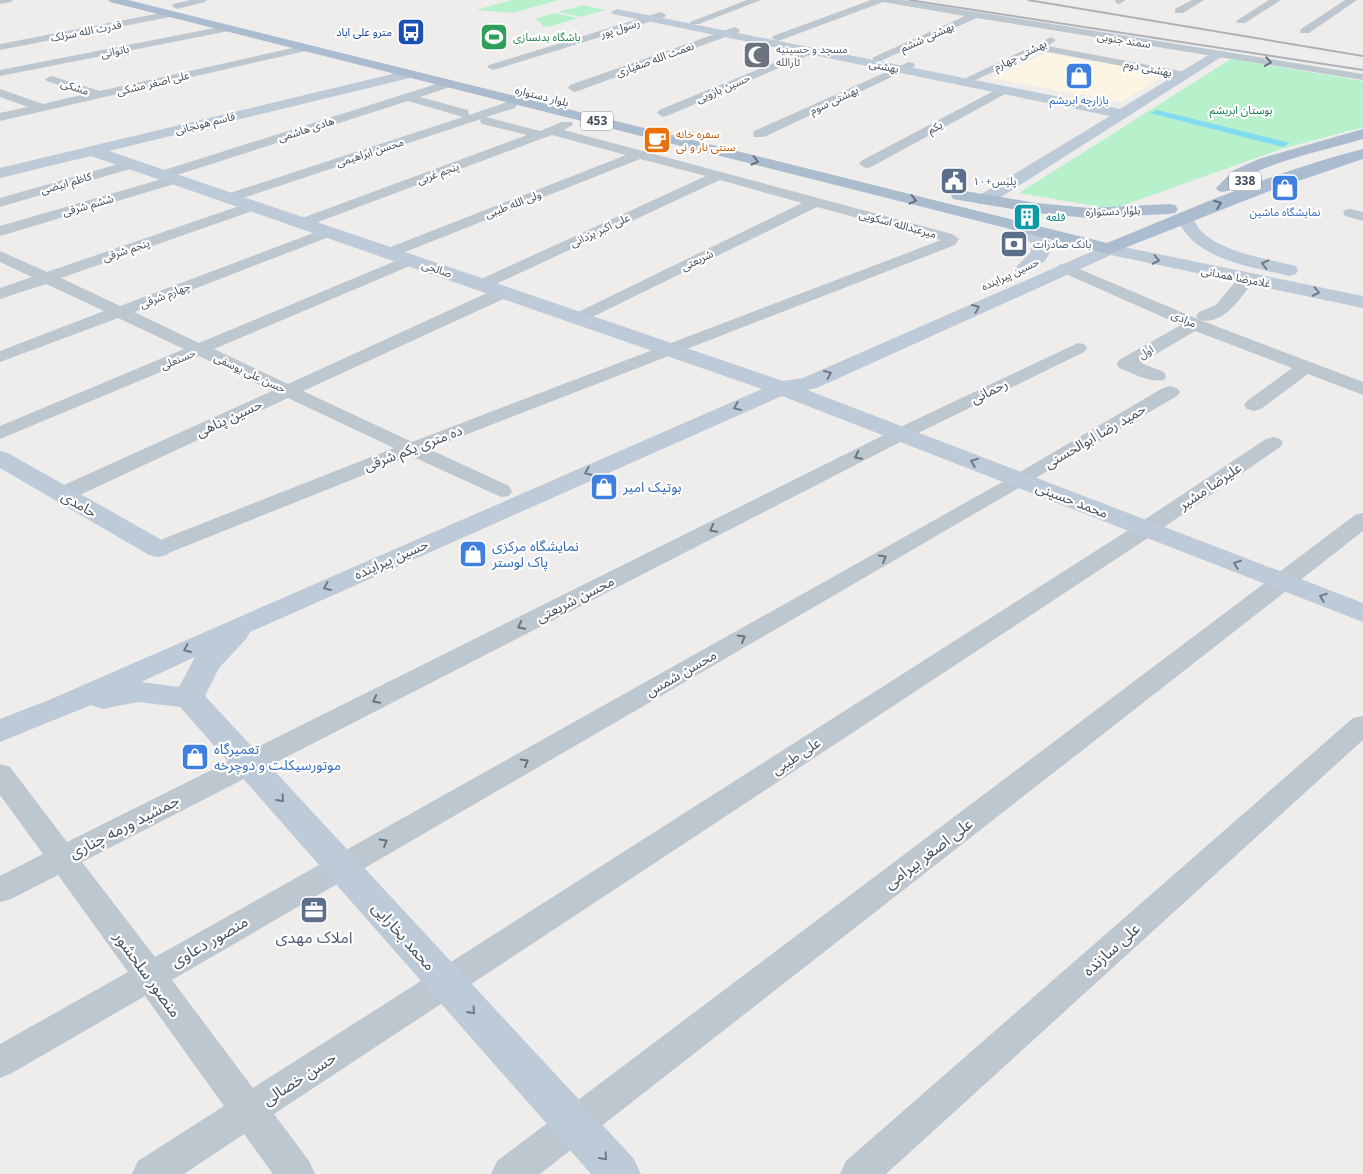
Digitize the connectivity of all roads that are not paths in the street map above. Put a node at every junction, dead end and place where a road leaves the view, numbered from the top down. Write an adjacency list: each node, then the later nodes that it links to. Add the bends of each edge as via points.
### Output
1 (8, 0): 11 (street)
2 (114, 0): 13 (main road, بلوار دستواره / 453)
3 (153, 0): 13 (main road, بلوار دستواره / 453)
4 (202, 0): 13 (street, قدرت الله سرلک)
5 (756, 0): 18 (street)
6 (880, 0): 23 (street)
7 (886, 0): 15 (street, سمند جنوبی)
8 (1199, 0): 14 (street)
9 (1276, 0): 17 (street)
10 (1352, 0): 21 (street)
11 (0, 1)
12 (628, 9): 16 (street, بهشتی)
13 (174, 10): 19 (main road, بلوار دستواره / 453); 25 (street, قدرت الله سرلک); 68 (main road, بلوار دستواره / 453, via 903,184)
14 (1179, 11)
15 (976, 16): 20 (street, سمند جنوبی); 30 (street, بهشتی ششم)
16 (655, 17): 18 (street); 22 (street, بهشتی); 32 (street, رسول پور)
17 (1242, 21)
18 (695, 22): 22 (street)
19 (230, 28): 27 (main road, بلوار دستواره / 453); 34 (street, باتوانی)
20 (1069, 31): 24 (street, سمند جنوبی); 26 (street, بهشتی چهارم)
21 (1305, 31)
22 (730, 32): 23 (street); 28 (street, بهشتی); 41 (street, نعمت الله صفیاری)
23 (777, 38): 30 (street)
24 (1140, 42): 29 (street, سمند جنوبی); 31 (street, بهشتی دوم)
25 (0, 47)
26 (1038, 47): 31 (street, بهشتی دوم); 38 (street, بهشتی چهارم)
27 (306, 48): 35 (main road, بلوار دستواره / 453); 44 (street, علی اصغر مشکی)
28 (810, 51): 33 (street, بهشتی); 50 (street, حسین بازویی)
29 (1220, 54): 36 (street); 37 (street, سمند جنوبی, one-way to 37)
30 (878, 59): 33 (street)
31 (1110, 61): 36 (street, بهشتی دوم)
32 (493, 67)
33 (904, 67): 38 (street); 42 (street, بهشتی); 55 (street, بهشتی سوم)
34 (0, 73)
35 (409, 74): 40 (main road, بلوار دستواره / 453); 58 (street, قاسم هونجانی)
36 (1185, 75): 48 (street)
37 (1363, 77)
38 (972, 78): 48 (street)
39 (51, 79): 44 (street, مشکی)
40 (449, 84): 45 (street, هادی هاشمی); 76 (main road, بلوار دستواره / 453, one-way to 76)
41 (574, 88)
42 (1004, 90): 48 (street, بهشتی); 62 (street, یکم)
43 (0, 93): 47 (street)
44 (100, 95): 47 (street, علی اصغر مشکی)
45 (407, 97): 49 (street); 65 (street, هادی هاشمی)
46 (511, 105): 67 (street, محسن ابراهیمی)
47 (43, 108): 51 (street, علی اصغر مشکی)
48 (1125, 112): 68 (street)
49 (464, 113)
50 (663, 113)
51 (0, 118)
52 (486, 121): 54 (street, میرعبدالله اسکویی)
53 (574, 122): 54 (street, پنجم غربی)
54 (547, 133): 60 (street, میرعبدالله اسکویی); 74 (street, پنجم غربی)
55 (759, 134)
56 (1363, 134): 66 (main road, via 1265,162 1240,173)
57 (1363, 144): 66 (main road, حسین پیراینده / 338, via 1282,167)
58 (92, 151): 61 (street, صالحی); 63 (street, قاسم هونجانی)
59 (1363, 154): 73 (main road, حسین پیراینده / 338, one-way to 59)
60 (638, 155): 64 (street, میرعبدالله اسکویی); 82 (street, ولی الله طیبی)
61 (132, 164): 65 (street, صالحی); 70 (street, کاظم ابیضی)
62 (866, 164)
63 (0, 173)
64 (718, 176): 69 (street, میرعبدالله اسکویی); 91 (street, علی اکبر یزدانی)
65 (169, 177): 67 (street, صالحی); 78 (street, ششم شرقی)
66 (1224, 188): 73 (main road, حسین پیراینده / 338)
67 (230, 198): 71 (street, صالحی)
68 (984, 200): 72 (main road, بلوار دستواره / 453)
69 (815, 202): 97 (street, شریعتی); 100 (street, میرعبدالله اسکویی, via 951,239)
70 (0, 203)
71 (253, 206): 74 (street, صالحی); 89 (street, پنجم شرقی)
72 (1036, 208): 73 (main road, بلوار دستواره / 453, via 1089,213); 75 (main road); 76 (main road, via 1056,214 1061,220 1056,226 1044,229)
73 (1177, 213): 75 (main road, حسین پیراینده / 338); 77 (main road, حسین پیراینده / 338); 84 (street, غلامرضا همدانی, via 1204,242)
74 (302, 223): 79 (street, صالحی)
75 (1128, 224): 77 (main road); 80 (main road, حسین پیراینده / 338)
76 (1022, 228): 80 (main road, بلوار دستواره / 453); 86 (street, via 1040,242 1040,253)
77 (1157, 229): 81 (main road, حسین پیراینده / 338)
78 (0, 231)
79 (329, 232): 82 (street, صالحی); 96 (street, چهارم شرقی)
80 (1080, 243): 81 (main road, بلوار دستواره / 453); 86 (street, حسین پیراینده / 338)
81 (1109, 249): 87 (street, حسین پیراینده / 338); 88 (street, غلامرضا همدانی, one-way to 88)
82 (389, 252): 85 (street, صالحی)
83 (0, 256): 89 (street, حسن علی یوسفی)
84 (1238, 257): 88 (street, via 1206,256 1198,259 1198,263); 92 (street, غلامرضا همدانی, one-way to 84)
85 (411, 260): 91 (street, صالحی); 101 (street, حسنعلی)
86 (1025, 267): 105 (street, حسین پیراینده / 338, via 790,375)
87 (1065, 268): 98 (street, مرادی); 105 (street, حسین پیراینده / 338, one-way to 87, via 809,383)
88 (1216, 273): 90 (street, غلامرضا همدانی)
89 (47, 278): 94 (street, پنجم شرقی); 96 (street, حسن علی یوسفی)
90 (1246, 279): 95 (street, غلامرضا همدانی, one-way to 95); 98 (street, via 1222,308)
91 (483, 285): 93 (street, صالحی)
92 (1363, 288)
93 (504, 292): 97 (street, صالحی); 107 (street, حسین پناهی)
94 (0, 294)
95 (1363, 302)
96 (120, 312): 101 (street, حسن علی یوسفی); 102 (street, چهارم شرقی)
97 (580, 318): 100 (street, صالحی)
98 (1199, 320): 103 (street, مرادی); 104 (street, اول, via 1126,364)
99 (1078, 348): 111 (street, رحمانی)
100 (669, 349): 105 (street, صالحی); 113 (street, ده متری یکم شرقی)
101 (200, 350): 107 (street, حسن علی یوسفی); 110 (street, حسنعلی)
102 (0, 357)
103 (1306, 367): 106 (street, مرادی); 109 (street)
104 (1157, 376)
105 (782, 388): 111 (street, محمد حسینی); 123 (street, حسین پیراینده / 338, one-way to 123)
106 (1363, 389)
107 (288, 391): 113 (street, حسن علی یوسفی); 117 (street, حسین پناهی)
108 (1170, 392): 115 (street, حمید رضا ابوالحسنی)
109 (1254, 406)
110 (0, 433)
111 (901, 434): 115 (street, محمد حسینی, one-way to 111); 128 (street, محسن شریعتی, one-way to 128)
112 (1274, 443): 119 (street, علیرضا مشیر)
113 (411, 449): 116 (street, حسن علی یوسفی); 120 (street, ده متری یکم شرقی)
114 (0, 458): 117 (street, حامدی)
115 (1020, 480): 119 (street, محمد حسینی); 131 (street, محسن شمس, one-way to 115)
116 (501, 491)
117 (63, 494): 120 (street, حامدی)
118 (1363, 520): 121 (street, علی اصغر بیرامی)
119 (1146, 529): 121 (street, محمد حسینی, one-way to 119); 134 (street, علی طیبی)
120 (158, 549)
121 (1283, 582): 122 (street, محمد حسینی, one-way to 121); 137 (street, علی اصغر بیرامی)
122 (1363, 613)
123 (248, 622): 124 (street, via 206,663); 125 (street, حسین پیراینده / 338, one-way to 125)
124 (189, 698): 125 (street, via 138,692); 128 (street, محمد بخارایی)
125 (60, 707): 127 (street, حسین پیراینده / 338)
126 (1363, 725): 142 (street, علی سازنده)
127 (0, 731)
128 (249, 764): 130 (street, جمشید ورمه چناری); 131 (street, محمد بخارایی, one-way to 131)
129 (0, 774): 130 (street, منصور سلحشور)
130 (62, 858): 132 (street, جمشید ورمه چناری); 133 (street, منصور سلحشور)
131 (341, 866): 133 (street, منصور دعاوی); 134 (street, محمد بخارایی)
132 (0, 890)
133 (149, 976): 135 (street, منصور دعاوی); 136 (street, منصور سلحشور)
134 (446, 983): 136 (street, حسن خصالی); 137 (street, محمد بخارایی, one-way to 137)
135 (0, 1062)
136 (249, 1110): 138 (street, حسن خصالی); 139 (street, منصور سلحشور)
137 (574, 1124): 140 (street, علی اصغر بیرامی); 141 (street, محمد بخارایی, one-way to 141)
138 (151, 1174)
139 (296, 1174)
140 (510, 1174)
141 (619, 1174)
142 (859, 1174)

